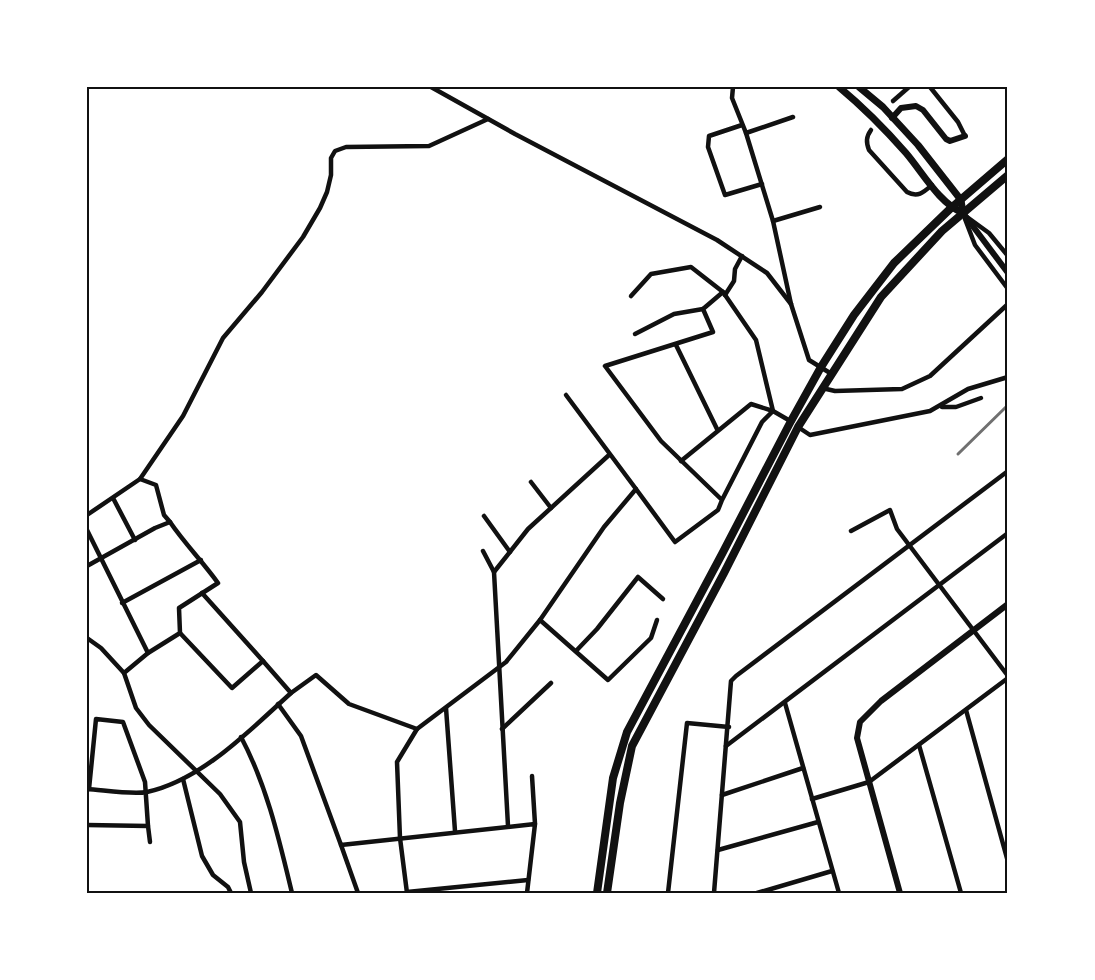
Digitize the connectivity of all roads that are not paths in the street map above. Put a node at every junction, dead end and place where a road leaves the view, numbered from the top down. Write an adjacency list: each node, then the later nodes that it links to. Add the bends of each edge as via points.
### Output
1 (431, 87): 10 (street)
2 (733, 87): 11 (street, via 732,98)
3 (839, 87): 18 (main road, via 870,114)
4 (859, 87): 9 (main road)
5 (909, 87): 7 (street)
6 (930, 87): 14 (street)
7 (893, 101)
8 (792, 117): 13 (street)
9 (892, 118): 14 (street, via 901,108 916,106 946,139); 19 (main road)
10 (488, 119): 24 (street); 49 (street, via 429,146 346,147 335,152 327,192 315,218 223,338 183,416)
11 (742, 124): 13 (street); 17 (street, via 709,136 708,147 725,195)
12 (871, 130): 18 (street, via 866,143 869,150 907,192 913,196 921,194)
13 (746, 133): 17 (street)
14 (965, 136)
15 (1008, 159): 19 (highway)
16 (1008, 175): 22 (highway)
17 (762, 184): 23 (street)
18 (932, 185): 21 (main road)
19 (961, 200): 21 (highway); 22 (main road)
20 (820, 207): 23 (street)
21 (951, 208): 22 (main road); 35 (highway, via 894,263 854,315)
22 (963, 213): 25 (street, via 990,233); 26 (street); 27 (street, via 975,245); 36 (highway, via 881,297)
23 (773, 221): 30 (street)
24 (742, 256): 28 (street, via 734,281); 30 (street, via 767,273)
25 (1008, 256)
26 (1007, 272)
27 (1008, 289)
28 (724, 293): 29 (street, via 691,267 651,274); 32 (street); 42 (street, via 756,340)
29 (631, 296)
30 (791, 304): 35 (street, via 809,360)
31 (1008, 304): 38 (street, via 930,376 902,389)
32 (703, 309): 33 (street, via 674,315); 34 (street, via 713,332)
33 (635, 334)
34 (676, 345): 45 (street); 47 (street, via 605,366 661,441)
35 (821, 368): 36 (street); 43 (highway)
36 (830, 374): 38 (highway)
37 (1008, 377): 41 (street, via 968,389)
38 (822, 388): 44 (highway)
39 (566, 395): 46 (street)
40 (981, 398): 41 (street, via 956,407)
41 (939, 407): 44 (street, via 810,435)
42 (773, 411): 43 (street); 45 (street, via 751,404); 53 (street, via 762,422)
43 (790, 421): 44 (street); 125 (highway, via 627,732 613,778)
44 (798, 427): 126 (highway, via 632,746)
45 (717, 429): 47 (street)
46 (609, 455): 51 (street); 54 (street)
47 (681, 461): 53 (street)
48 (1008, 471): 62 (street)
49 (140, 479): 52 (street); 57 (street, via 156,485 164,515)
50 (531, 482): 54 (street)
51 (636, 489): 53 (street, via 675,542 718,510); 74 (street, via 604,527)
52 (113, 498): 55 (street); 61 (street)
53 (722, 500)
54 (551, 508): 64 (street)
55 (87, 515)
56 (484, 516): 64 (street)
57 (170, 522): 61 (street); 66 (street)
58 (87, 530): 65 (street)
59 (851, 531): 62 (street, via 890,510 897,530)
60 (1008, 533): 69 (street)
61 (135, 540): 65 (street)
62 (910, 544): 69 (street); 91 (street, via 731,681)
63 (483, 551): 68 (street)
64 (510, 552): 68 (street)
65 (101, 560): 67 (street); 72 (street)
66 (201, 560): 70 (street, via 218,583); 72 (street)
67 (87, 566)
68 (494, 572): 82 (street)
69 (940, 584): 76 (street); 87 (street)
70 (202, 593): 77 (street, via 179,608); 81 (street)
71 (663, 599): 79 (street, via 638,577)
72 (122, 603): 80 (street)
73 (1008, 604): 76 (street)
74 (540, 620): 79 (street); 82 (street)
75 (657, 620): 79 (street, via 651,638 608,680)
76 (974, 629): 84 (street); 101 (street, via 860,722 857,738)
77 (180, 633): 80 (street); 81 (street, via 232,688)
78 (87, 638): 83 (street)
79 (576, 651)
80 (148, 653): 83 (street)
81 (263, 661): 86 (street)
82 (498, 669): 89 (street); 93 (street)
83 (124, 673): 98 (street, via 136,708)
84 (1008, 677): 90 (street)
85 (551, 683): 93 (street)
86 (291, 693): 88 (street); 92 (street, via 316,675 349,704)
87 (784, 703): 96 (street); 97 (street)
88 (278, 704): 94 (street); 114 (street, via 301,736)
89 (446, 708): 92 (street); 111 (street)
90 (966, 710): 95 (street); 116 (street)
91 (729, 727): 96 (street); 127 (street, via 687,723)
92 (417, 729): 112 (street, via 397,762)
93 (502, 729): 110 (street)
94 (241, 737): 98 (street); 121 (street, via 268,796)
95 (919, 745): 101 (street); 132 (street)
96 (726, 746): 104 (street)
97 (803, 768): 104 (street); 105 (street)
98 (198, 771): 100 (street); 120 (street, via 240,822)
99 (532, 776): 107 (street)
100 (183, 779): 103 (street); 119 (street, via 202,856 213,875)
101 (869, 782): 105 (street); 131 (street)
102 (88, 789): 103 (street); 103 (street, via 96,719 123,722)
103 (146, 792): 109 (street)
104 (722, 795): 115 (street)
105 (812, 799): 106 (street)
106 (818, 822): 115 (street); 117 (street)
107 (535, 824): 110 (street); 118 (street)
108 (87, 825): 109 (street)
109 (148, 826): 113 (street)
110 (508, 826): 111 (street)
111 (455, 831): 112 (street)
112 (400, 838): 114 (street); 123 (street)
113 (150, 842)
114 (341, 845): 122 (street)
115 (718, 850): 128 (street)
116 (1008, 862)
117 (832, 871): 129 (street); 130 (street)
118 (528, 880): 123 (street); 124 (street)
119 (231, 893)
120 (251, 893)
121 (292, 893)
122 (358, 893)
123 (407, 893)
124 (527, 893)
125 (597, 893)
126 (607, 893)
127 (668, 893)
128 (714, 893)
129 (758, 893)
130 (839, 893)
131 (900, 893)
132 (961, 893)

